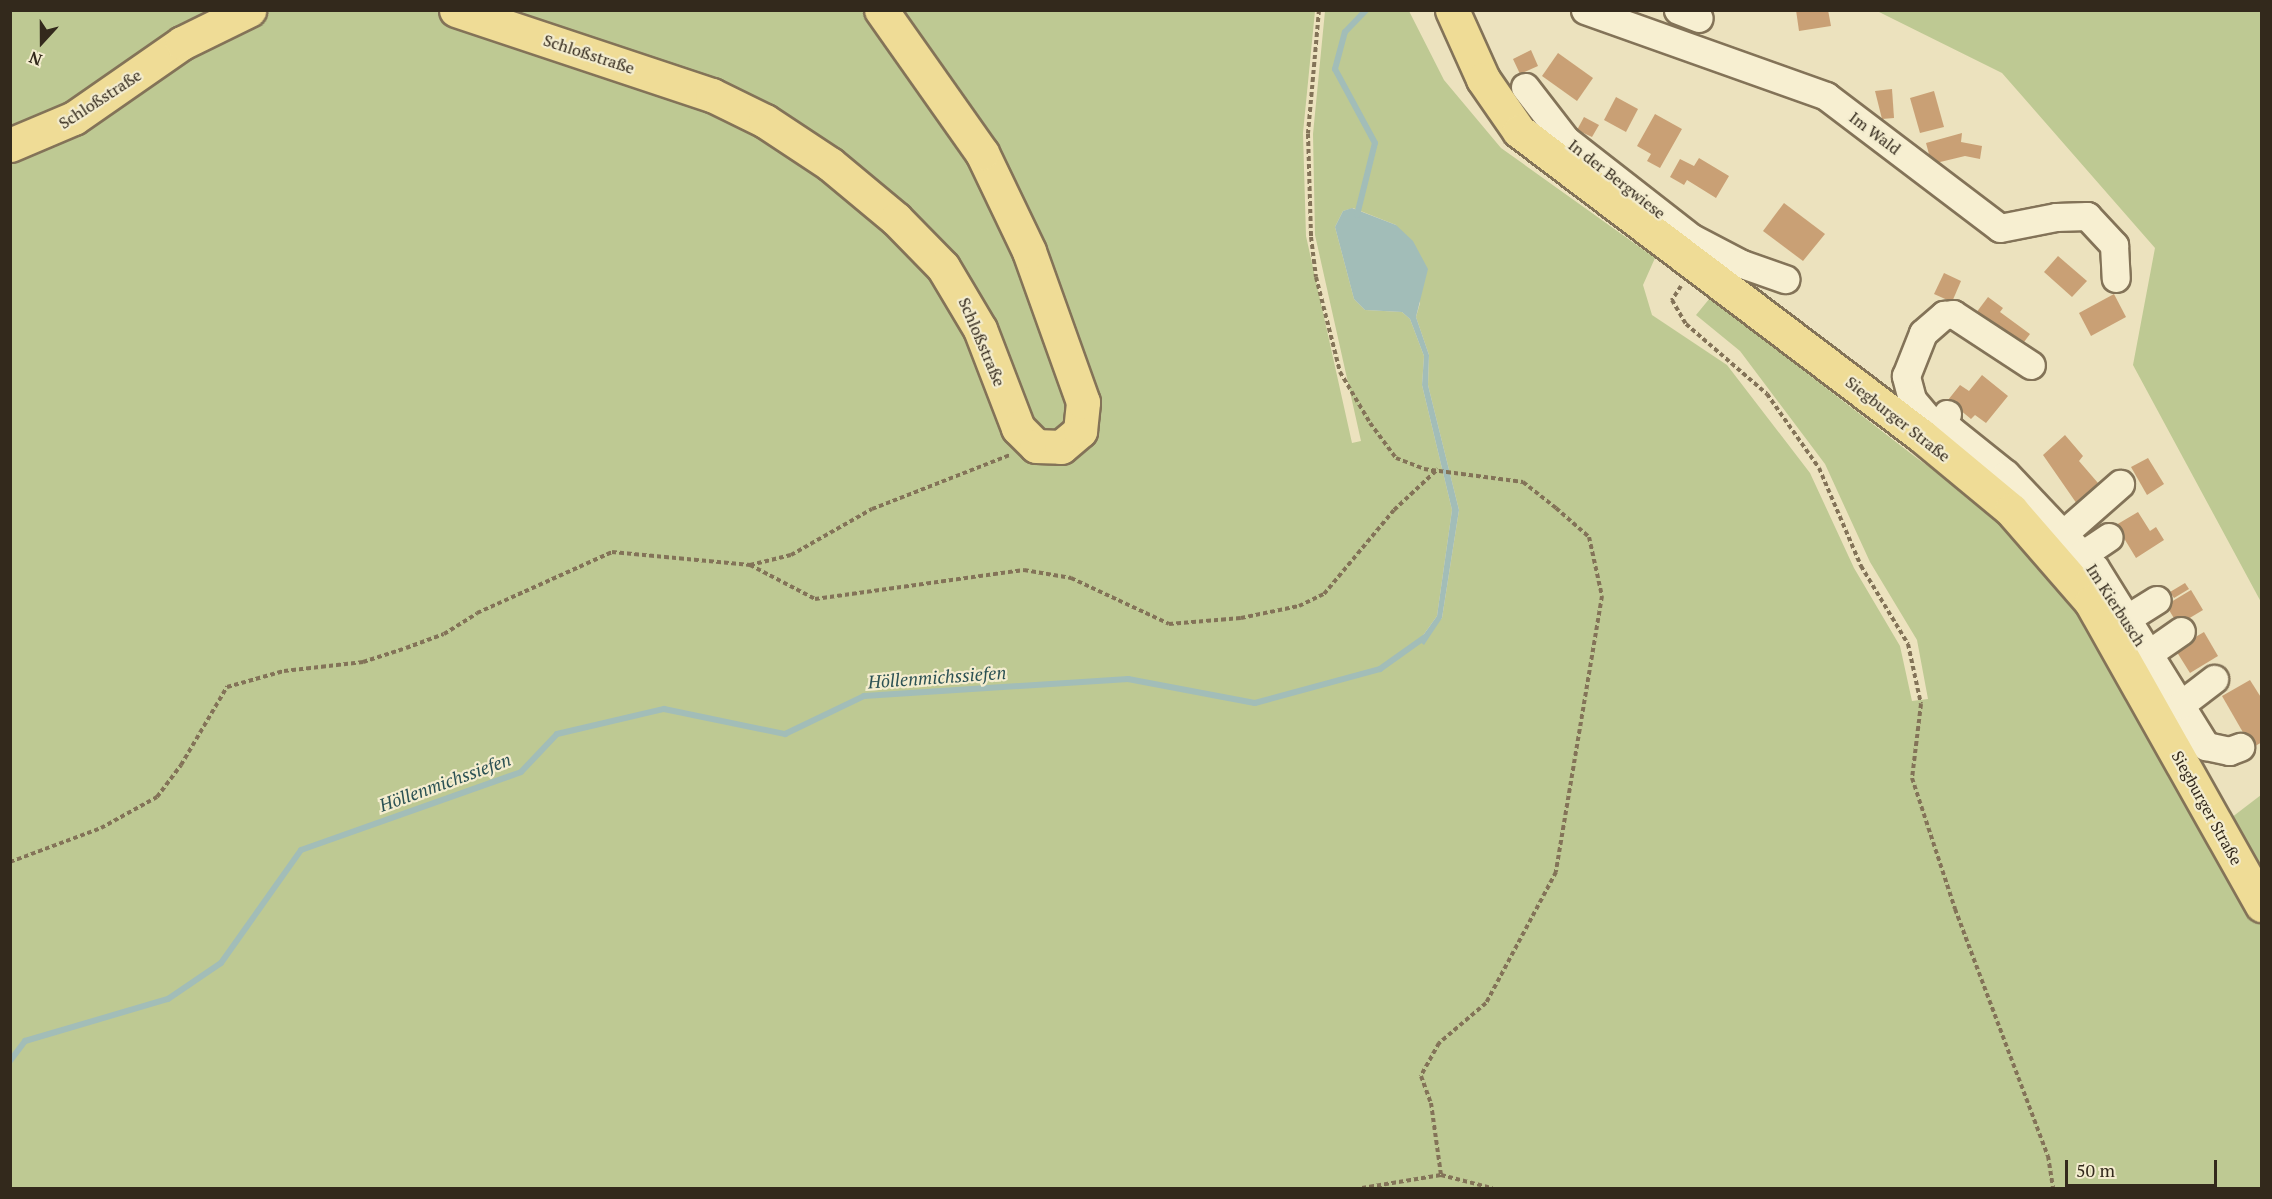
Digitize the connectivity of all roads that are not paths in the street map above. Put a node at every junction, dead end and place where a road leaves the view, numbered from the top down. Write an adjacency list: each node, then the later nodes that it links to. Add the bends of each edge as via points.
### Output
1 (249, 10): 7 (main road, Schloßstraße, via 182,44 74,118)
2 (456, 10): 3 (main road, Schloßstraße, via 712,95 774,126 830,164 916,237 953,279 980,329 1018,428 1036,446 1061,447 1080,431 1083,402 1029,250 1002,188 949,102)
3 (881, 10)
4 (1452, 10): 8 (main road, Siegburger Straße, via 1483,79 1519,131)
5 (1585, 10): 9 (street, Im Wald, via 1826,96 2000,228 2056,217 2087,216 2114,245)
6 (1525, 87): 8 (street, In der Bergwiese, via 1566,140)
7 (10, 145)
8 (1693, 251): 10 (street, In der Bergwiese); 12 (main road, Siegburger Straße)
9 (2116, 278)
10 (1785, 279)
11 (2031, 365): 12 (street, via 1953,314 1944,315 1923,333 1906,376 1912,399)
12 (1936, 425): 14 (street, Im Kierbusch, via 1951,430 2006,474); 24 (main road, Siegburger Straße, via 2091,602)
13 (2120, 484): 14 (street)
14 (2063, 534): 16 (street, Im Kierbusch)
15 (2109, 537): 16 (street)
16 (2082, 555): 18 (street, Im Kierbusch, via 2095,568)
17 (2156, 600): 18 (street)
18 (2126, 619): 20 (street, Im Kierbusch)
19 (2181, 631): 20 (street)
20 (2148, 654): 22 (street, Im Kierbusch)
21 (2214, 680): 22 (street)
22 (2180, 705): 23 (street, Im Kierbusch, via 2206,746 2229,751)
23 (2240, 747)
24 (2262, 904)

